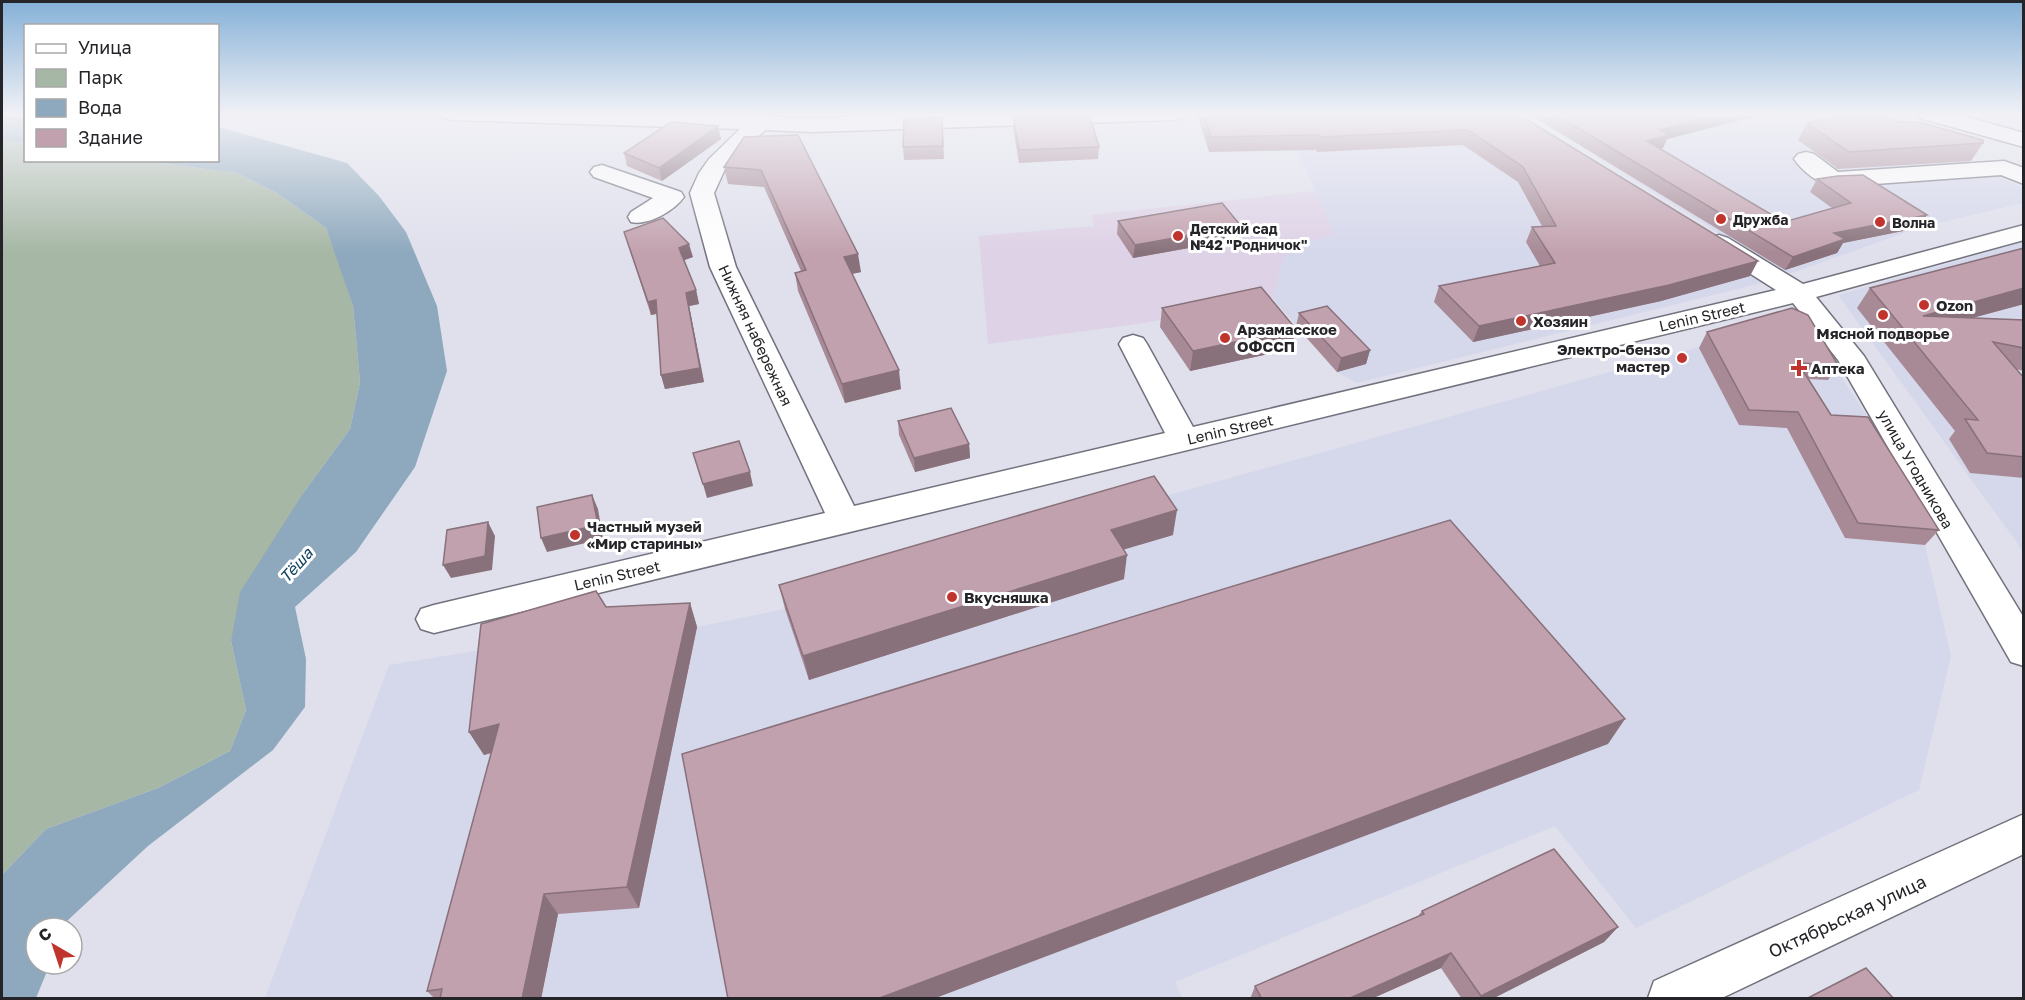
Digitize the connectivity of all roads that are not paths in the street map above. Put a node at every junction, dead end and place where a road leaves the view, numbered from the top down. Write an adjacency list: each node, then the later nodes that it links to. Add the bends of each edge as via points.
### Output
1 (722, 160): 5 (street, via 705,182)
2 (1807, 160): 4 (street, via 1833,180 2004,168)
3 (602, 172): 6 (street)
4 (2024, 177)
5 (702, 193): 6 (street); 13 (street, Нижняя набережная, via 723,267)
6 (672, 197): 7 (street)
7 (640, 217)
8 (1699, 231): 10 (street, улица Угодникова)
9 (2024, 232): 10 (street, Lenin Street)
10 (1799, 293): 12 (street, Lenin Street); 15 (street, улица Угодникова, via 1850,356)
11 (1134, 344): 12 (street)
12 (1184, 440): 13 (street, Lenin Street)
13 (845, 521): 14 (street, Lenin Street)
14 (434, 618)
15 (2024, 651)
16 (2024, 833): 17 (street, Октябрьская улица)
17 (1686, 996)

